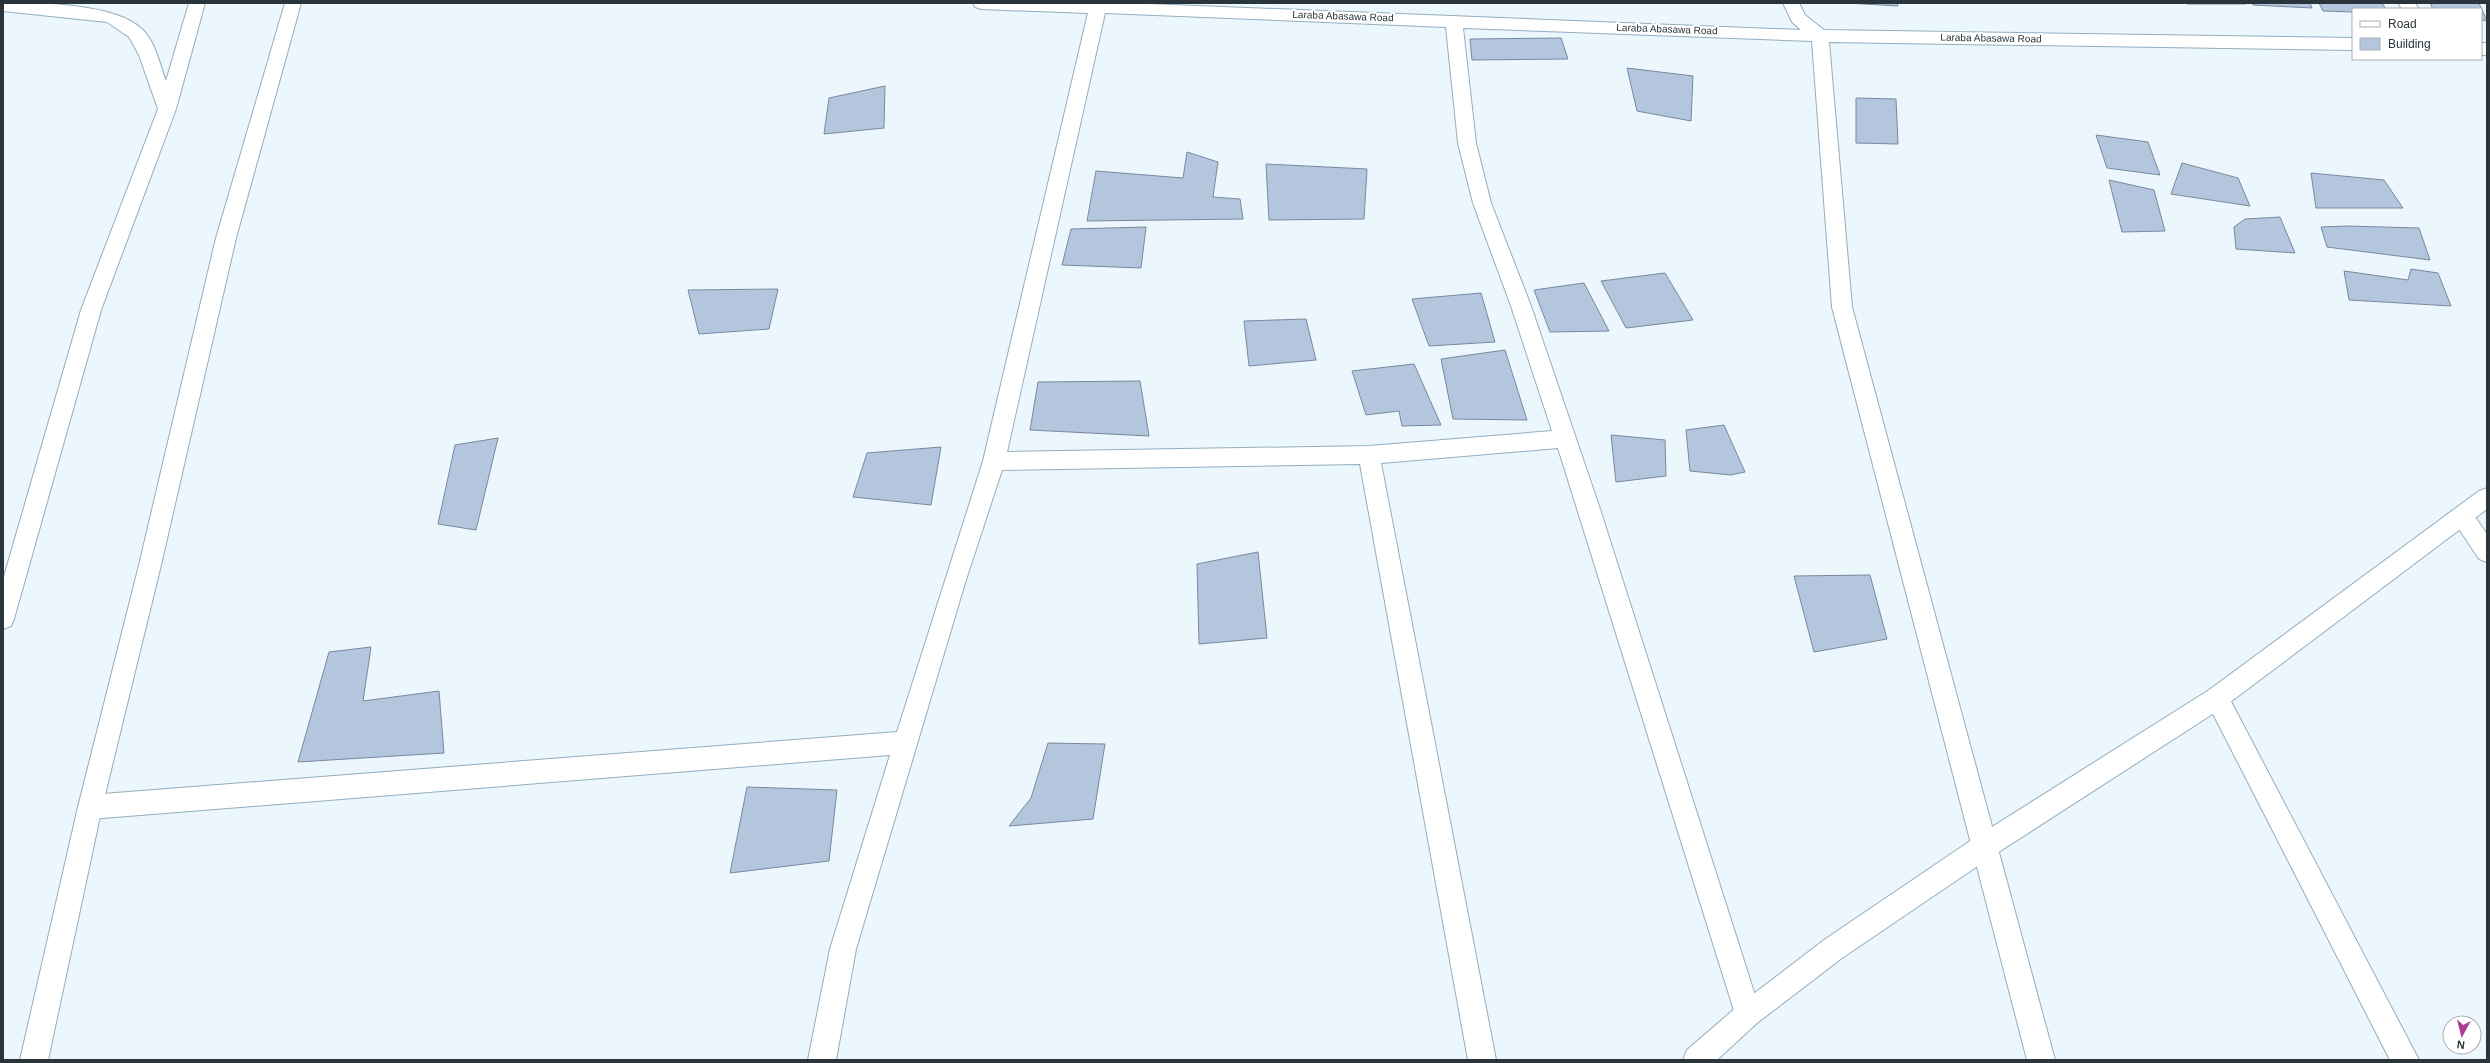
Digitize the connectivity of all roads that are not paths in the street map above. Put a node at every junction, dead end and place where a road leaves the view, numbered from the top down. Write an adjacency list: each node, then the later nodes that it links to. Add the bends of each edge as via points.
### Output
1 (197, 3): 11 (street)
2 (292, 3): 21 (street, via 226,238 150,566)
3 (981, 3): 6 (street, Laraba Abasawa Road)
4 (1791, 3): 9 (street, via 1798,18)
5 (3, 5): 11 (street, via 111,17 136,33 148,55)
6 (1098, 7): 7 (street, Laraba Abasawa Road); 14 (street)
7 (1223, 7): 8 (street, Laraba Abasawa Road)
8 (1454, 20): 9 (street, Laraba Abasawa Road); 12 (street, via 1467,143 1482,203 1521,306)
9 (1820, 36): 10 (street, Laraba Abasawa Road); 22 (street, via 1842,307)
10 (2352, 44)
11 (166, 109): 18 (street, via 91,310)
12 (1566, 440): 13 (street); 23 (street)
13 (1369, 455): 14 (street); 26 (street)
14 (994, 461): 20 (street)
15 (2487, 497): 16 (street)
16 (2462, 517): 17 (street); 19 (street)
17 (2487, 552)
18 (3, 619)
19 (2217, 698): 22 (street); 29 (street)
20 (905, 743): 21 (street); 25 (street, via 843,949)
21 (90, 807): 24 (street)
22 (1985, 846): 23 (street, via 1833,949); 28 (street)
23 (1748, 1014): 27 (street)
24 (34, 1060)
25 (822, 1060)
26 (1482, 1060)
27 (1697, 1060)
28 (2041, 1060)
29 (2404, 1060)

